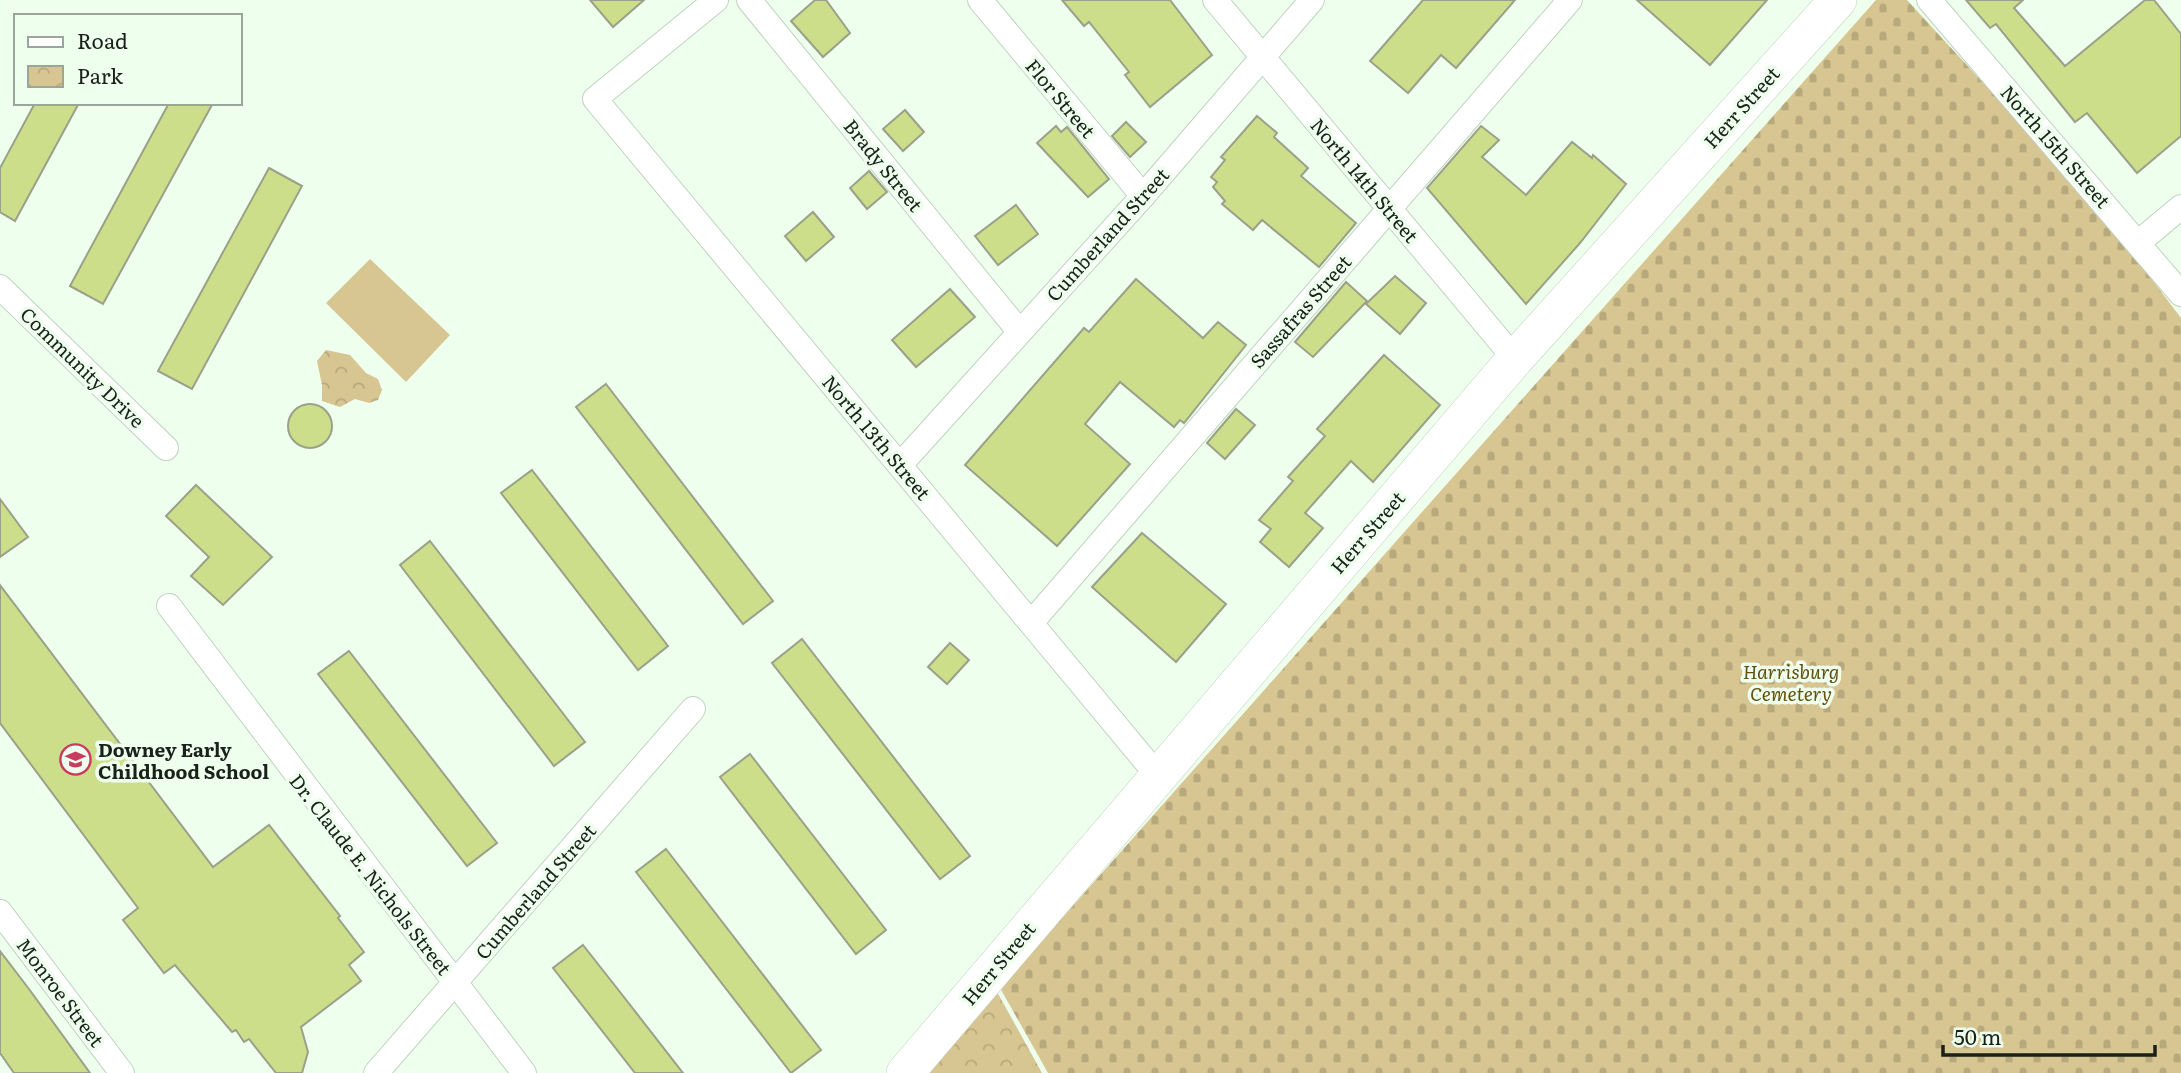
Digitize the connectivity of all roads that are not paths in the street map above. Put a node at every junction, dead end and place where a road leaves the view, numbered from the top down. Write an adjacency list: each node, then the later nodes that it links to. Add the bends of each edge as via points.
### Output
1 (716, 0): 19 (street, North 13th Street, via 595,99)
2 (749, 0): 16 (street, Brady Street)
3 (980, 0): 10 (street, Flor Street)
4 (1215, 0): 9 (street, North 14th Street)
5 (1312, 0): 9 (street, Cumberland Street)
6 (1570, 0): 12 (street, Sassafras Street)
7 (1838, 0): 17 (main road, Herr Street)
8 (1928, 0): 13 (street, North 15th Street)
9 (1262, 56): 10 (street, Cumberland Street); 12 (street, North 14th Street)
10 (1143, 196): 16 (street, Cumberland Street)
11 (2181, 207): 13 (street)
12 (1388, 208): 17 (street, North 14th Street); 21 (street, Sassafras Street)
13 (2139, 242): 15 (street, North 15th Street)
14 (0, 286): 18 (street, Community Drive)
15 (2181, 295)
16 (1019, 331): 19 (street, Cumberland Street)
17 (1515, 359): 23 (main road, Herr Street)
18 (166, 448)
19 (900, 465): 21 (street, North 13th Street)
20 (169, 606): 25 (street, Dr. Claude E. Nichols Street)
21 (1031, 622): 23 (street, North 13th Street)
22 (693, 709): 25 (street, Cumberland Street)
23 (1158, 776): 29 (main road, Herr Street)
24 (0, 912): 26 (street, Monroe Street)
25 (455, 982): 27 (street, Cumberland Street); 28 (street, Dr. Claude E. Nichols Street)
26 (122, 1073)
27 (376, 1073)
28 (524, 1073)
29 (905, 1073)

